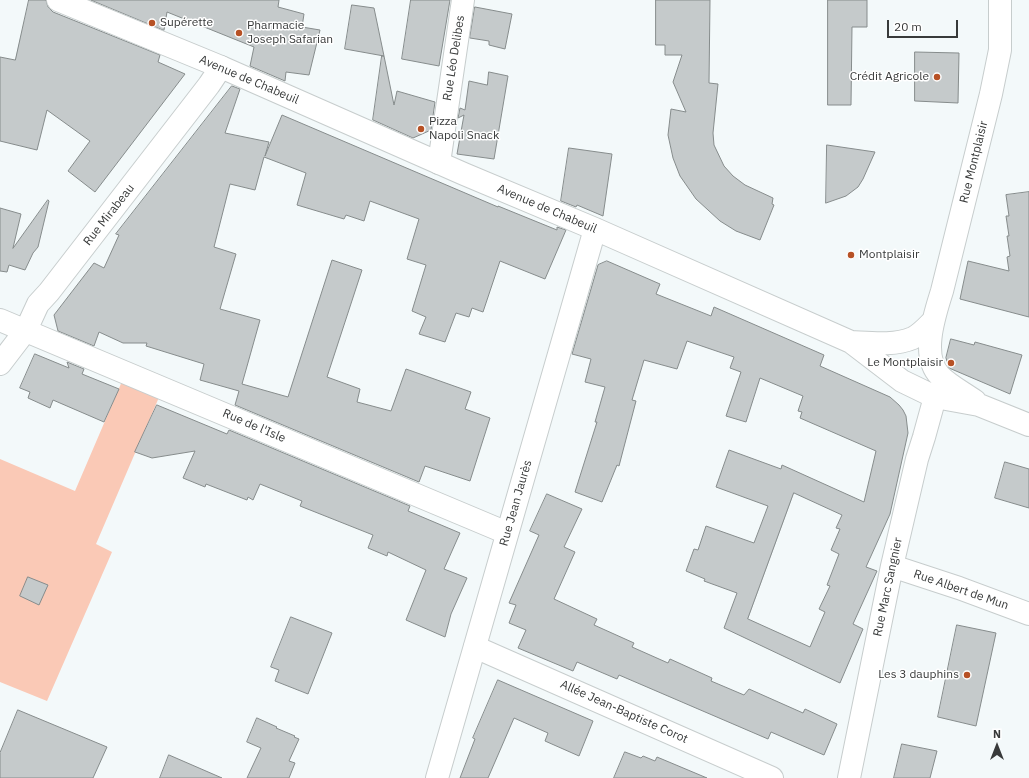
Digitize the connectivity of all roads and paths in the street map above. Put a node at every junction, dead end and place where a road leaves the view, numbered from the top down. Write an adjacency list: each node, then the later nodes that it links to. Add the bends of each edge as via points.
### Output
1 (464, 0): 5 (street, Rue Léo Delibes)
2 (1000, 0): 8 (street, Rue Montplaisir, via 1000,50 991,94)
3 (64, 1): 4 (street, Avenue de Chabeuil)
4 (221, 67): 5 (street, Avenue de Chabeuil); 9 (street, Rue Mirabeau, via 209,86 38,304)
5 (439, 163): 6 (street, Avenue de Chabeuil)
6 (595, 229): 10 (street, Avenue de Chabeuil); 15 (street, Rue Jean Jaurès)
7 (0, 320): 9 (street, Rue de l'Isle)
8 (933, 321): 10 (street, via 913,338 873,344); 13 (street, Rue Montplaisir, via 931,361 940,376)
9 (26, 330): 11 (street, Rue Mirabeau); 15 (street, Rue de l'Isle)
10 (851, 342): 12 (street, Avenue de Chabeuil, via 902,381)
11 (0, 364)
12 (935, 397): 13 (street, Avenue de Chabeuil); 16 (street, Rue Marc Sangnier, via 916,459)
13 (979, 404): 14 (street, Avenue de Chabeuil)
14 (1029, 425)
15 (507, 533): 18 (street, Rue Jean Jaurès)
16 (892, 566): 17 (street, Rue Albert de Mun); 21 (street, Rue Marc Sangnier)
17 (1029, 614)
18 (475, 647): 19 (street, Rue Jean Jaurès); 20 (street, Allée Jean-Baptiste Corot)
19 (437, 778)
20 (772, 778)
21 (849, 778)

